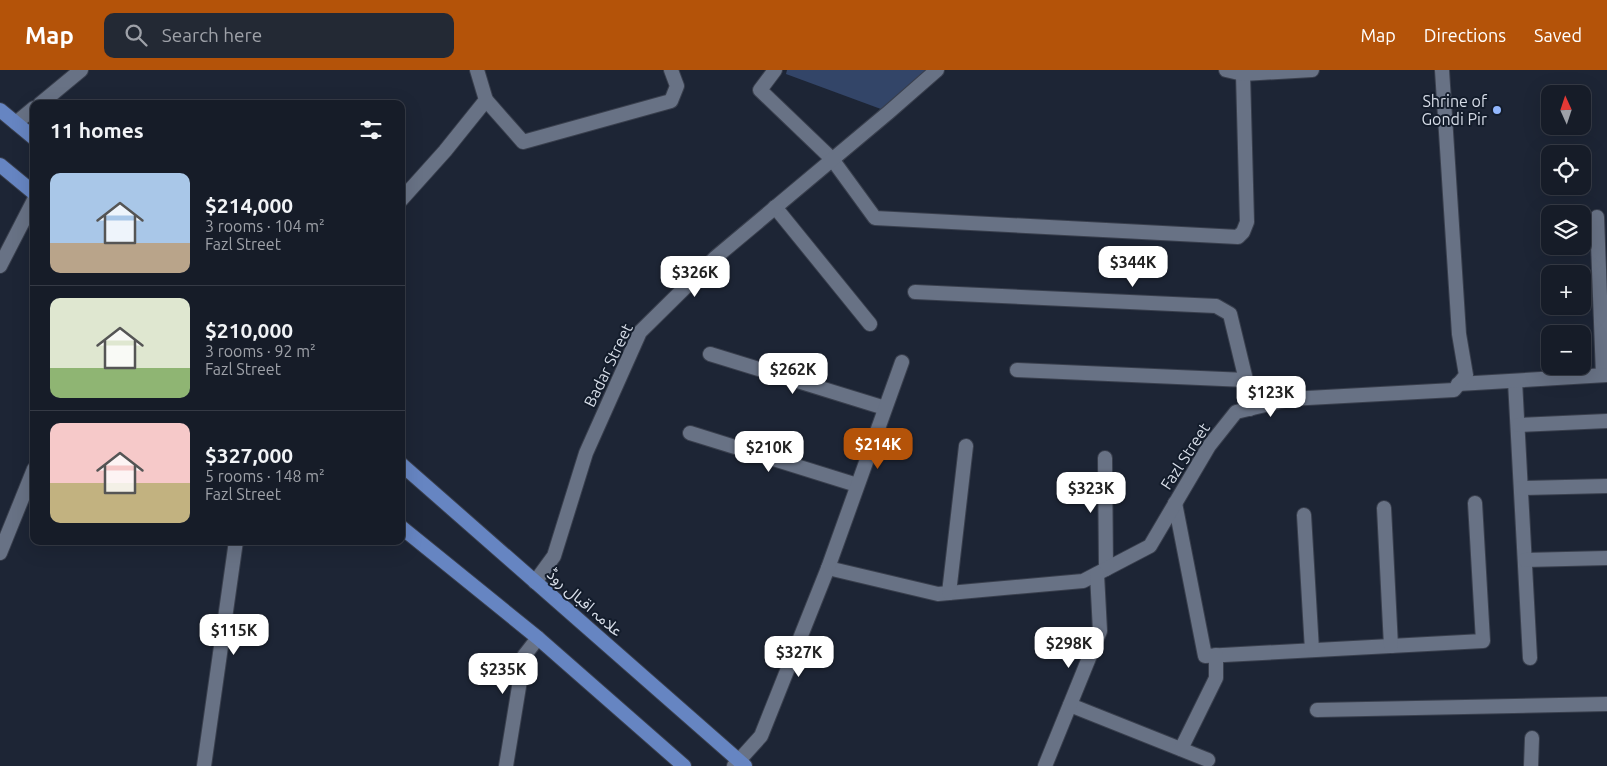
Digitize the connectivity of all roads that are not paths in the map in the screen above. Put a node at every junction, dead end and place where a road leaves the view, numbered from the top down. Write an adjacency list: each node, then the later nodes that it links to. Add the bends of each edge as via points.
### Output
1 (81, 70): 10 (street)
2 (477, 70): 11 (street)
3 (672, 70): 11 (street, via 677,86 671,101 523,142)
4 (774, 70): 16 (street, via 760,90)
5 (936, 70): 16 (street, Badar Street)
6 (1226, 70): 9 (street)
7 (1312, 70): 9 (street)
8 (1442, 70): 32 (street, via 1459,334 1466,374)
9 (1243, 74): 16 (street, via 1247,222 1238,237 882,220 872,215)
10 (45, 100)
11 (486, 100): 19 (street)
12 (0, 110): 14 (main road)
13 (30, 111): 14 (street)
14 (16, 123): 15 (main road)
15 (30, 135)
16 (832, 159): 20 (street, Badar Street)
17 (0, 165): 18 (main road)
18 (30, 190)
19 (405, 196)
20 (774, 207): 25 (street); 56 (street, Badar Street, via 716,257 640,332 586,453 554,556)
21 (30, 208): 23 (street)
22 (1597, 217): 29 (street)
23 (0, 266)
24 (915, 292): 30 (street, via 1216,306 1230,314)
25 (870, 324)
26 (710, 354): 33 (street)
27 (902, 362): 33 (street)
28 (1017, 370): 30 (street)
29 (1605, 375): 31 (street)
30 (1246, 380): 34 (street)
31 (1516, 381): 32 (street); 36 (street)
32 (1458, 384): 34 (street, Fazl Street, via 1454,390 1289,399)
33 (885, 408): 42 (street)
34 (1250, 409): 45 (street, Fazl Street, via 1236,412 1209,446)
35 (1607, 421): 36 (street)
36 (1518, 425): 44 (street)
37 (690, 433): 42 (street)
38 (966, 446): 57 (street)
39 (1105, 458): 55 (street)
40 (405, 468): 56 (main road, علامہ اقبال روڈ)
41 (30, 479): 51 (street)
42 (857, 485): 54 (street)
43 (1607, 486): 44 (street)
44 (1521, 488): 53 (street)
45 (1175, 503): 55 (street, Fazl Street, via 1150,546); 61 (street, via 1205,656)
46 (1475, 503): 59 (street, via 1483,641)
47 (1384, 508): 59 (street)
48 (1304, 515): 60 (street)
49 (405, 530): 58 (main road)
50 (235, 545): 70 (street)
51 (0, 553)
52 (1607, 558): 53 (street)
53 (1525, 560): 62 (street)
54 (828, 568): 57 (street, Fazl Street, via 938,594); 69 (street, via 761,736)
55 (1101, 571): 57 (street, Fazl Street, via 1082,581); 64 (street, via 1100,631)
56 (535, 582): 69 (main road, علامہ اقبال روڈ)
57 (949, 593)
58 (538, 638): 71 (street, via 524,656); 72 (main road)
59 (1392, 646): 60 (street)
60 (1312, 650): 61 (street)
61 (1216, 655): 67 (street, via 1216,678)
62 (1530, 658)
63 (1607, 704): 65 (street)
64 (1070, 705): 67 (street); 73 (street)
65 (1317, 710)
66 (1532, 738): 74 (street)
67 (1181, 749): 68 (street)
68 (1208, 760)
69 (739, 764)
70 (204, 766)
71 (506, 766)
72 (684, 766)
73 (1045, 766)
74 (1531, 766)

